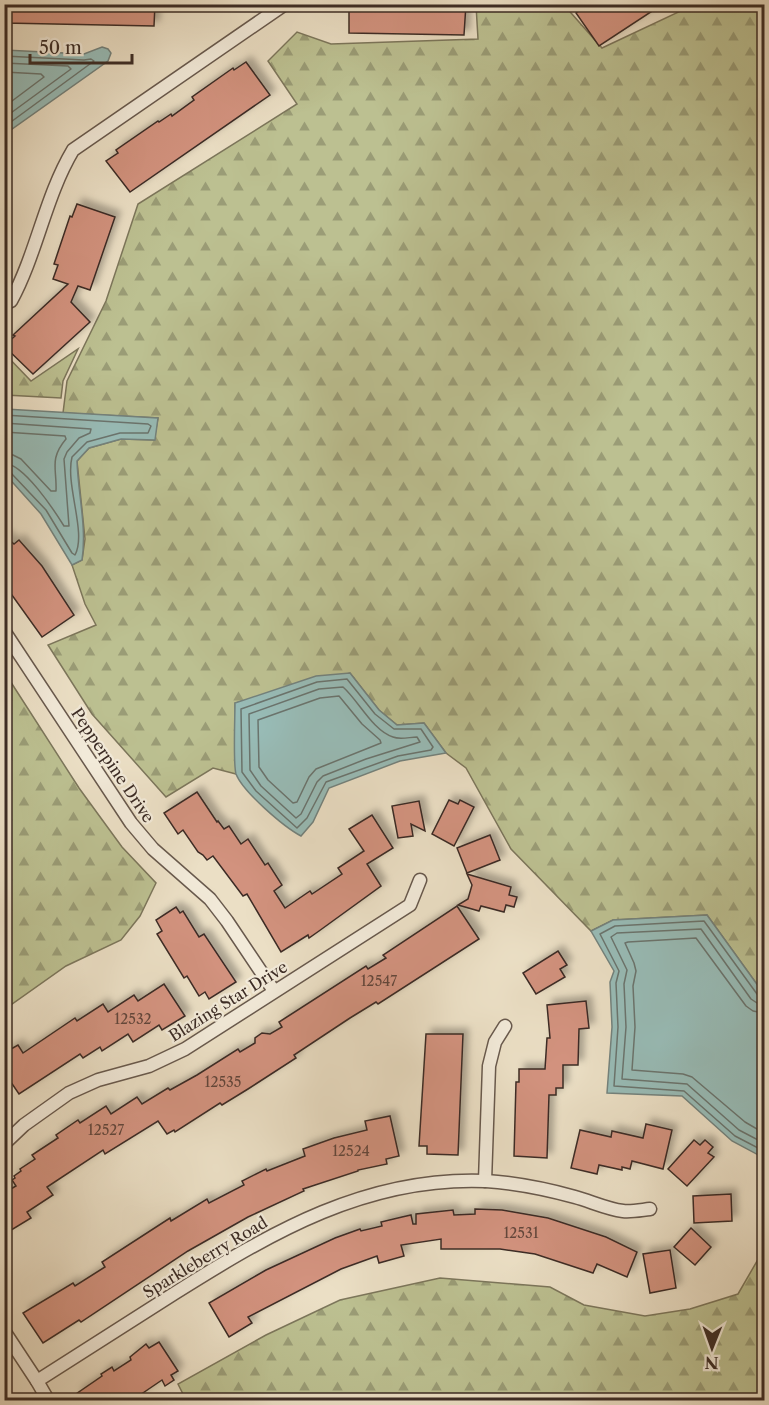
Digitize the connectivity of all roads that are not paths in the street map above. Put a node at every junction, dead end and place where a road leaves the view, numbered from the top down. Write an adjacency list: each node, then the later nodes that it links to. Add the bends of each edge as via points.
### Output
1 (285, 4): 2 (street, via 73,150 41,223 23,280 12,301)
2 (4, 303)
3 (4, 631): 5 (street, Pepperpine Drive, via 131,823 153,849 210,899)
4 (420, 880): 5 (street, Blazing Star Drive, via 410,905)
5 (274, 991): 7 (street, Blazing Star Drive, via 185,1049 149,1066 98,1080 69,1093)
6 (505, 1026): 8 (street, via 495,1042 489,1066)
7 (4, 1144)
8 (485, 1181): 9 (street, Sparkleberry Road, via 530,1186 622,1211); 11 (street, Sparkleberry Road, via 388,1190 328,1209 225,1261)
9 (650, 1209)
10 (4, 1331): 11 (street)
11 (38, 1381): 12 (street)
12 (48, 1401)

